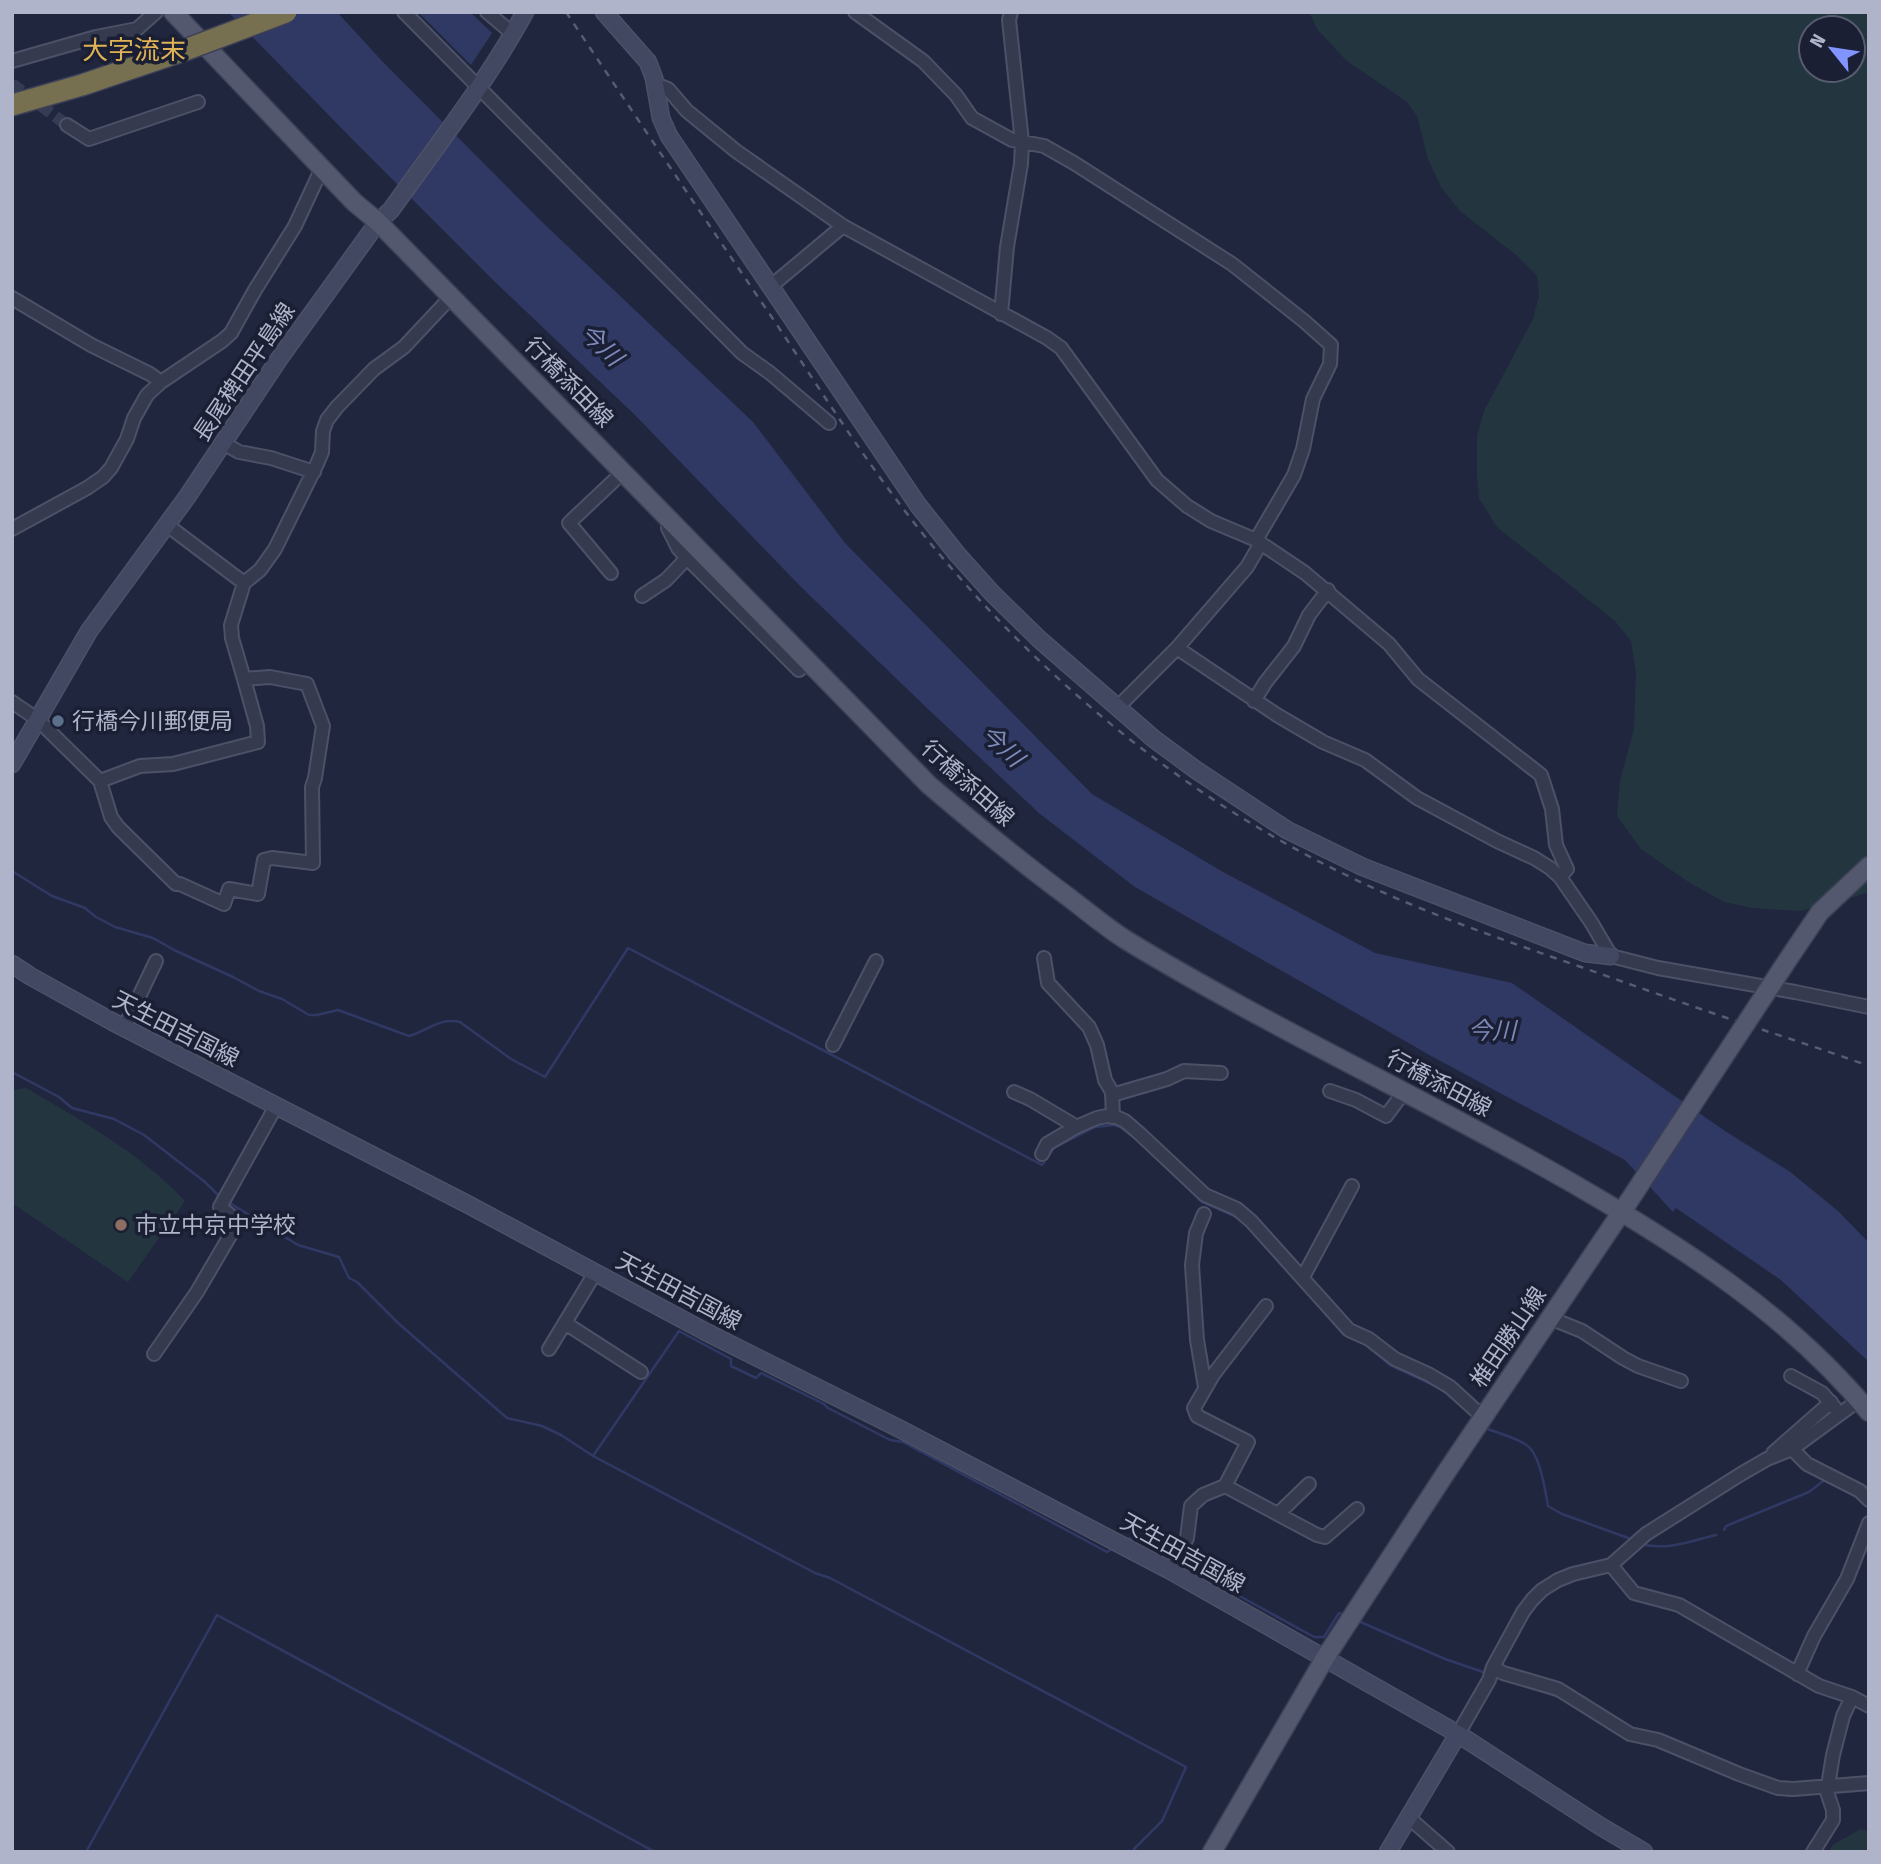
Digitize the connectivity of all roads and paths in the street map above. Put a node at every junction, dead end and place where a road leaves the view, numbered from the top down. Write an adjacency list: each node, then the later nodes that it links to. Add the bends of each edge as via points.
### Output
1 (156, 12): 11 (street, via 137,29)
2 (173, 12): 23 (main road, 行橋添田線)
3 (286, 12): 13 (highway, bridge)
4 (404, 12): 14 (street)
5 (487, 12): 10 (street)
6 (525, 12): 10 (main road, 長尾稗田平島線)
7 (604, 12): 12 (main road, via 648,62)
8 (855, 12): 22 (street, via 923,61 972,118)
9 (1011, 12): 22 (street)
10 (513, 34): 14 (main road, 長尾稗田平島線)
11 (12, 61)
12 (655, 84): 18 (main road); 19 (street, via 668,89)
13 (82, 85): 15 (highway); 17 (highway); 20 (highway)
14 (476, 90): 24 (main road, 長尾稗田平島線); 31 (street, via 742,353)
15 (12, 97)
16 (198, 102): 21 (street, via 89,139)
17 (12, 106)
18 (659, 107): 19 (street); 26 (main road, via 669,136)
19 (687, 111): 25 (street)
20 (12, 114)
21 (67, 125)
22 (1022, 142): 29 (street); 38 (street, via 1044,146 1074,163 1232,264 1331,345 1330,364 1313,399 1294,475)
23 (322, 168): 24 (main road, 行橋添田線, via 354,202); 30 (street, via 295,226 231,333)
24 (384, 216): 28 (main road, 行橋添田線); 32 (main road, 長尾稗田平島線)
25 (843, 226): 26 (street); 29 (street)
26 (770, 287): 49 (main road, via 918,505 957,554 1030,630)
27 (12, 298): 30 (street)
28 (452, 298): 33 (street, via 337,407 323,431 322,452); 34 (main road, 行橋添田線)
29 (1001, 314): 38 (street, via 1061,348 1168,491 1211,520)
30 (161, 382): 37 (street, via 147,395 103,477)
31 (829, 424)
32 (223, 443): 33 (street, via 239,452); 36 (main road, 長尾稗田平島線)
33 (314, 472): 41 (street, via 275,549)
34 (623, 472): 35 (main road, 行橋添田線); 40 (street, via 569,523)
35 (672, 523): 39 (street, via 668,528); 45 (main road, 行橋添田線)
36 (167, 525): 41 (street); 50 (main road, 長尾稗田平島線, via 89,631)
37 (12, 529)
38 (1259, 542): 42 (street); 44 (street, via 1247,567)
39 (687, 558): 43 (street); 45 (street, via 799,670)
40 (611, 573)
41 (244, 583): 46 (street, via 231,625)
42 (1328, 590): 47 (street); 54 (street, via 1389,644 1418,679 1541,775 1552,809 1556,845 1567,869)
43 (642, 596)
44 (1177, 648): 47 (street); 49 (street)
45 (808, 662): 66 (main road, 行橋添田線, via 929,785 1012,856 1124,939)
46 (244, 679): 52 (street, via 258,742 173,764 140,766); 52 (street, via 270,677 307,684 323,726 312,787 313,863 264,860 258,894 229,889 224,904 176,884 127,837 111,817)
47 (1254, 701): 54 (street, via 1323,742 1365,760 1417,798 1534,858)
48 (12, 702): 50 (street)
49 (1117, 708): 55 (main road, via 1196,770 1287,830 1363,867 1585,953)
50 (37, 719): 51 (main road, 長尾稗田平島線); 52 (street)
51 (12, 764)
52 (100, 781)
53 (1869, 866): 73 (main road, 椎田勝山線, bridge, via 1820,912)
54 (1560, 877): 55 (street)
55 (1611, 956): 60 (street)
56 (1044, 958): 67 (street, via 1048,983 1089,1027)
57 (156, 961): 61 (street)
58 (876, 961): 62 (street)
59 (12, 964): 61 (main road, 天生田吉国線)
60 (1869, 1007)
61 (124, 1028): 68 (main road, 天生田吉国線)
62 (833, 1045)
63 (1221, 1073): 67 (street, via 1184,1071)
64 (1330, 1091): 66 (street, via 1386,1116)
65 (1014, 1092): 70 (street)
66 (1404, 1092): 73 (main road, 行橋添田線)
67 (1112, 1095): 69 (street)
68 (276, 1106): 75 (main road, 天生田吉国線); 81 (street, via 220,1207 234,1218 232,1234)
69 (1113, 1117): 70 (street); 76 (street, via 1140,1133 1205,1195 1237,1209)
70 (1077, 1127): 71 (street, via 1047,1144)
71 (1042, 1154)
72 (1352, 1186): 76 (street)
73 (1624, 1208): 78 (main road, 椎田勝山線); 86 (main road, 行橋添田線, via 1749,1297)
74 (1204, 1214): 85 (street, via 1192,1265)
75 (595, 1273): 79 (street); 99 (main road, 天生田吉国線)
76 (1303, 1277): 89 (street, via 1349,1330 1450,1387)
77 (1266, 1306): 85 (street)
78 (1550, 1318): 84 (street, via 1582,1331 1638,1366); 89 (main road, 椎田勝山線)
79 (565, 1323): 80 (street); 82 (street)
80 (550, 1349)
81 (154, 1354)
82 (641, 1373)
83 (1791, 1376): 87 (street)
84 (1681, 1381)
85 (1205, 1387): 93 (street, via 1194,1408 1197,1416 1248,1443)
86 (1866, 1400): 88 (street)
87 (1831, 1402): 88 (street); 91 (street)
88 (1840, 1414): 90 (street)
89 (1483, 1418): 100 (main road, 椎田勝山線)
90 (1792, 1449): 91 (street); 94 (street, via 1807,1464)
91 (1767, 1459): 98 (street, via 1646,1534)
92 (1310, 1484): 96 (street)
93 (1225, 1486): 96 (street); 99 (street, via 1191,1506 1187,1538)
94 (1869, 1500)
95 (1356, 1509): 96 (street, via 1325,1537)
96 (1278, 1514)
97 (1869, 1523): 102 (street, via 1847,1579)
98 (1611, 1565): 101 (street, via 1573,1574 1542,1590 1523,1612); 102 (street, via 1634,1593 1679,1605)
99 (1171, 1571): 100 (main road, 天生田吉国線)
100 (1325, 1658): 105 (main road, 天生田吉国線); 109 (main road, 椎田勝山線)
101 (1493, 1667): 105 (street); 107 (street, via 1558,1689 1630,1734 1658,1740 1778,1788)
102 (1797, 1674): 103 (street)
103 (1852, 1697): 104 (street); 107 (street, via 1843,1716)
104 (1869, 1706)
105 (1458, 1734): 108 (main road); 112 (main road, 天生田吉国線)
106 (1869, 1783): 107 (street)
107 (1829, 1786): 113 (street, via 1833,1819)
108 (1408, 1817): 110 (main road); 111 (street)
109 (1212, 1852)
110 (1388, 1852)
111 (1448, 1852)
112 (1644, 1852)
113 (1813, 1852)

